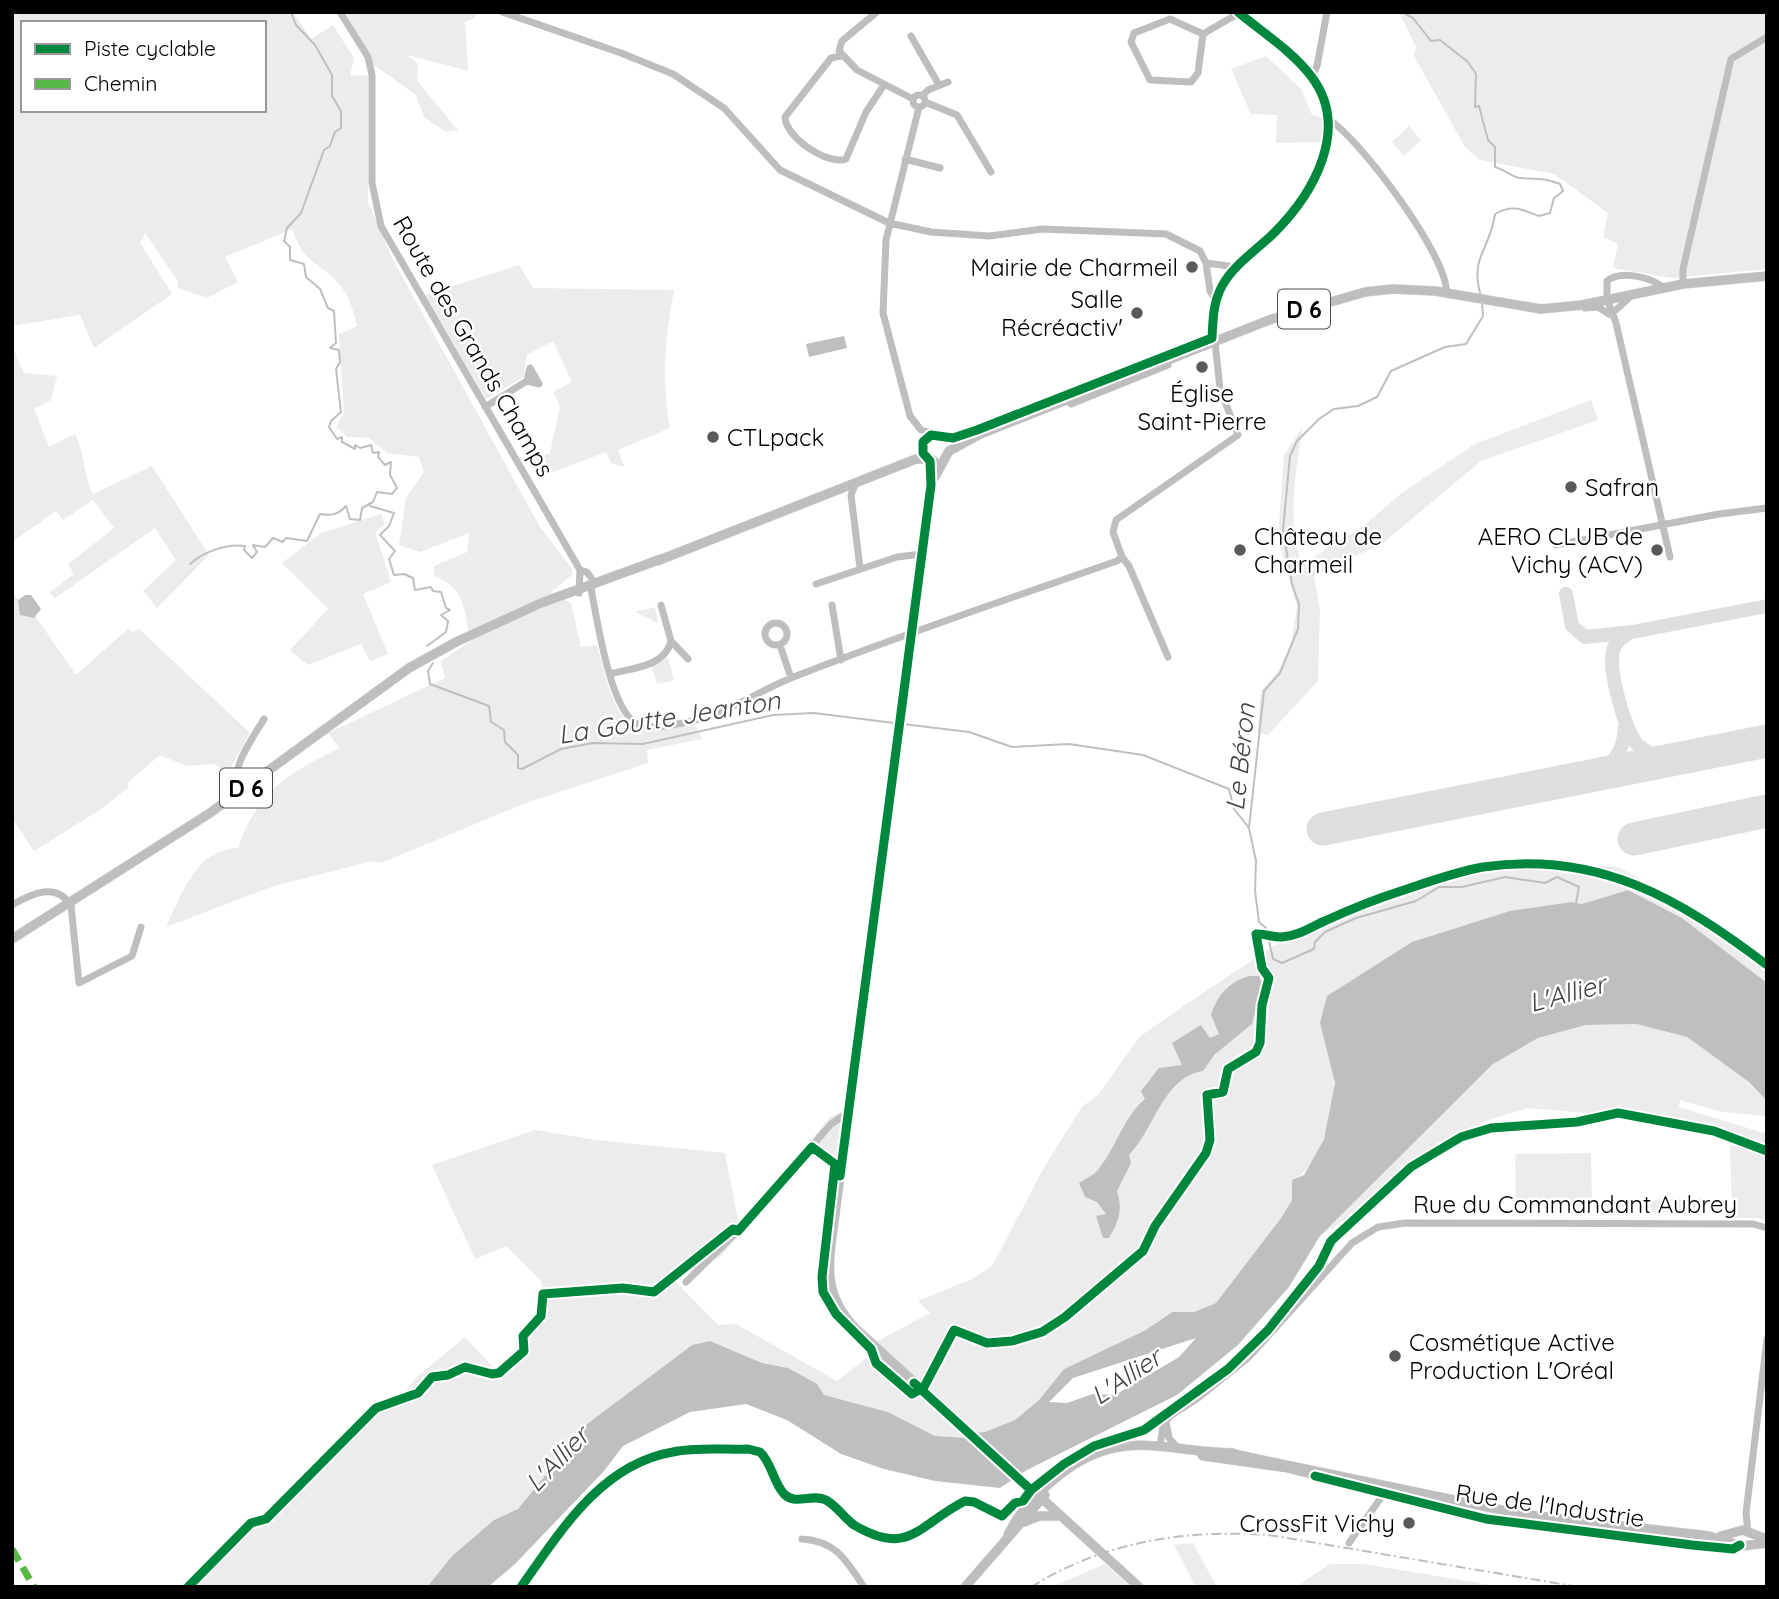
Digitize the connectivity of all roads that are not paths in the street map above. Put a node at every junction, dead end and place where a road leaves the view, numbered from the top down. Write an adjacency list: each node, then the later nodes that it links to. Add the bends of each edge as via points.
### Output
1 (340, 12): 38 (street, Route des Grands Champs, via 368,57 372,75 372,183 381,226)
2 (502, 12): 19 (street, via 673,74 724,107 780,170)
3 (877, 12): 9 (street, via 842,41)
4 (1327, 12): 10 (street)
5 (1239, 13): 6 (street); 10 (main road)
6 (1203, 34): 6 (street, via 1170,19 1134,33 1131,42 1150,80 1191,82 1198,73)
7 (911, 36): 13 (street)
8 (1767, 37): 23 (street, via 1731,59)
9 (842, 56): 12 (street); 12 (street, via 831,58 785,117 790,130 813,150 837,161 846,159 866,112)
10 (1312, 76): 15 (main road)
11 (948, 82): 13 (street)
12 (884, 85): 14 (street, via 913,99 917,95)
13 (939, 85): 14 (street)
14 (922, 102): 16 (street); 18 (street, via 957,115)
15 (1328, 120): 21 (main road, via 1328,143 1312,182 1282,224); 26 (street, via 1406,205 1445,278)
16 (905, 159): 17 (street); 19 (street)
17 (940, 168)
18 (991, 172)
19 (889, 223): 20 (street, via 931,232 989,236 1043,229 1148,231 1175,237 1200,251); 39 (street, via 883,313 910,416)
20 (1206, 263): 21 (street, via 1229,265); 29 (street)
21 (1233, 270): 29 (main road)
22 (1767, 276): 23 (main road, D 6)
23 (1683, 284): 24 (main road, D 6)
24 (1663, 287): 27 (main road, D 6); 28 (street, via 1613,276 1607,281)
25 (1435, 291): 26 (main road, D 6); 33 (main road, D 6, via 1392,289 1351,295); 33 (main road, D 6, via 1410,286 1363,288)
26 (1446, 293): 30 (main road, D 6, via 1524,308)
27 (1636, 293): 28 (main road, D 6); 31 (street)
28 (1610, 299): 30 (main road, D 6); 31 (street); 32 (street)
29 (1216, 301): 33 (main road)
30 (1563, 307): 32 (street, via 1606,309)
31 (1616, 310): 32 (street)
32 (1616, 323): 56 (street)
33 (1216, 335): 36 (main road, D 6); 36 (main road, D 6); 59 (street, via 1220,389 1238,435 1116,520 1113,532)
34 (1168, 365): 36 (street)
35 (535, 376): 38 (street)
36 (1110, 383): 37 (main road, D 6)
37 (1064, 398): 41 (main road, D 6); 43 (main road, D 6)
38 (485, 407): 47 (street, Route des Grands Champs)
39 (921, 430): 40 (street); 42 (street)
40 (935, 434): 41 (main road); 42 (main road)
41 (945, 438): 43 (main road)
42 (923, 444): 45 (main road); 54 (main road, D 6, via 914,454)
43 (949, 451): 46 (main road)
44 (527, 458): 47 (street)
45 (928, 460): 46 (main road); 48 (main road); 49 (main road, D 6, via 916,458)
46 (943, 460): 51 (main road)
47 (518, 464): 62 (street, Route des Grands Champs)
48 (931, 472): 49 (main road, via 916,463); 51 (main road)
49 (867, 478): 50 (main road, D 6)
50 (856, 483): 52 (main road, D 6); 53 (street)
51 (931, 485): 58 (main road)
52 (842, 488): 53 (street); 54 (main road, D 6)
53 (851, 495): 61 (street)
54 (813, 498): 64 (main road, D 6)
55 (1767, 508): 56 (street)
56 (1663, 524): 57 (street); 60 (street)
57 (1556, 545)
58 (922, 554): 61 (street); 68 (main road)
59 (1122, 557): 68 (street); 71 (street)
60 (1670, 558)
61 (860, 568): 63 (street)
62 (580, 570): 64 (street, Route des Grands Champs, via 587,572); 65 (street)
63 (816, 584)
64 (593, 585): 65 (main road, D 6); 74 (street)
65 (578, 591): 77 (main road, D 6, via 486,628 409,668)
66 (661, 605): 69 (street)
67 (832, 605): 73 (street)
68 (911, 633): 73 (street); 82 (main road)
69 (671, 641): 72 (street); 74 (street, via 656,662)
70 (780, 645): 75 (street)
71 (1168, 657)
72 (688, 659)
73 (841, 660): 75 (street)
74 (610, 674): 75 (street, via 628,716 646,727 714,714)
75 (791, 678)
76 (264, 719): 77 (street, via 241,761 236,779)
77 (239, 790): 78 (main road, D 6)
78 (69, 903): 79 (street, via 60,894 46,891); 80 (street, via 79,983 132,956); 81 (main road, D 6)
79 (12, 905)
80 (141, 927)
81 (12, 939)
82 (848, 1113): 84 (street, via 831,1124 738,1231); 91 (main road, via 830,1255 832,1293 845,1318)
83 (1767, 1228): 86 (street, Rue du Commandant Aubrey, via 1753,1224 1405,1223 1378,1227 1352,1243 1249,1357)
84 (686, 1282)
85 (1767, 1339): 95 (street)
86 (1166, 1422): 87 (street); 88 (street, via 1169,1438)
87 (1160, 1446): 88 (main road, Rue de l'Industrie); 91 (main road, Rue de l'Industrie, via 1124,1444 1091,1455)
88 (1178, 1448): 89 (main road, Rue de l'Industrie)
89 (1197, 1450): 90 (street, Rue de l'Industrie, via 1202,1457 1287,1469); 95 (main road, Rue de l'Industrie, via 1552,1519)
90 (1385, 1492): 95 (street, Rue de l'Industrie, via 1486,1519 1692,1545 1733,1549); 97 (street)
91 (1038, 1497): 92 (main road); 93 (main road); 94 (main road, via 1020,1511)
92 (1059, 1516): 93 (main road, via 1029,1518); 101 (main road)
93 (1016, 1526): 94 (main road)
94 (1008, 1535): 100 (main road)
95 (1743, 1537): 98 (main road, Rue de l'Industrie)
96 (802, 1539): 99 (street, via 820,1540 844,1557)
97 (1349, 1543)
98 (1765, 1544)
99 (864, 1587)
100 (965, 1587)
101 (1139, 1587)

